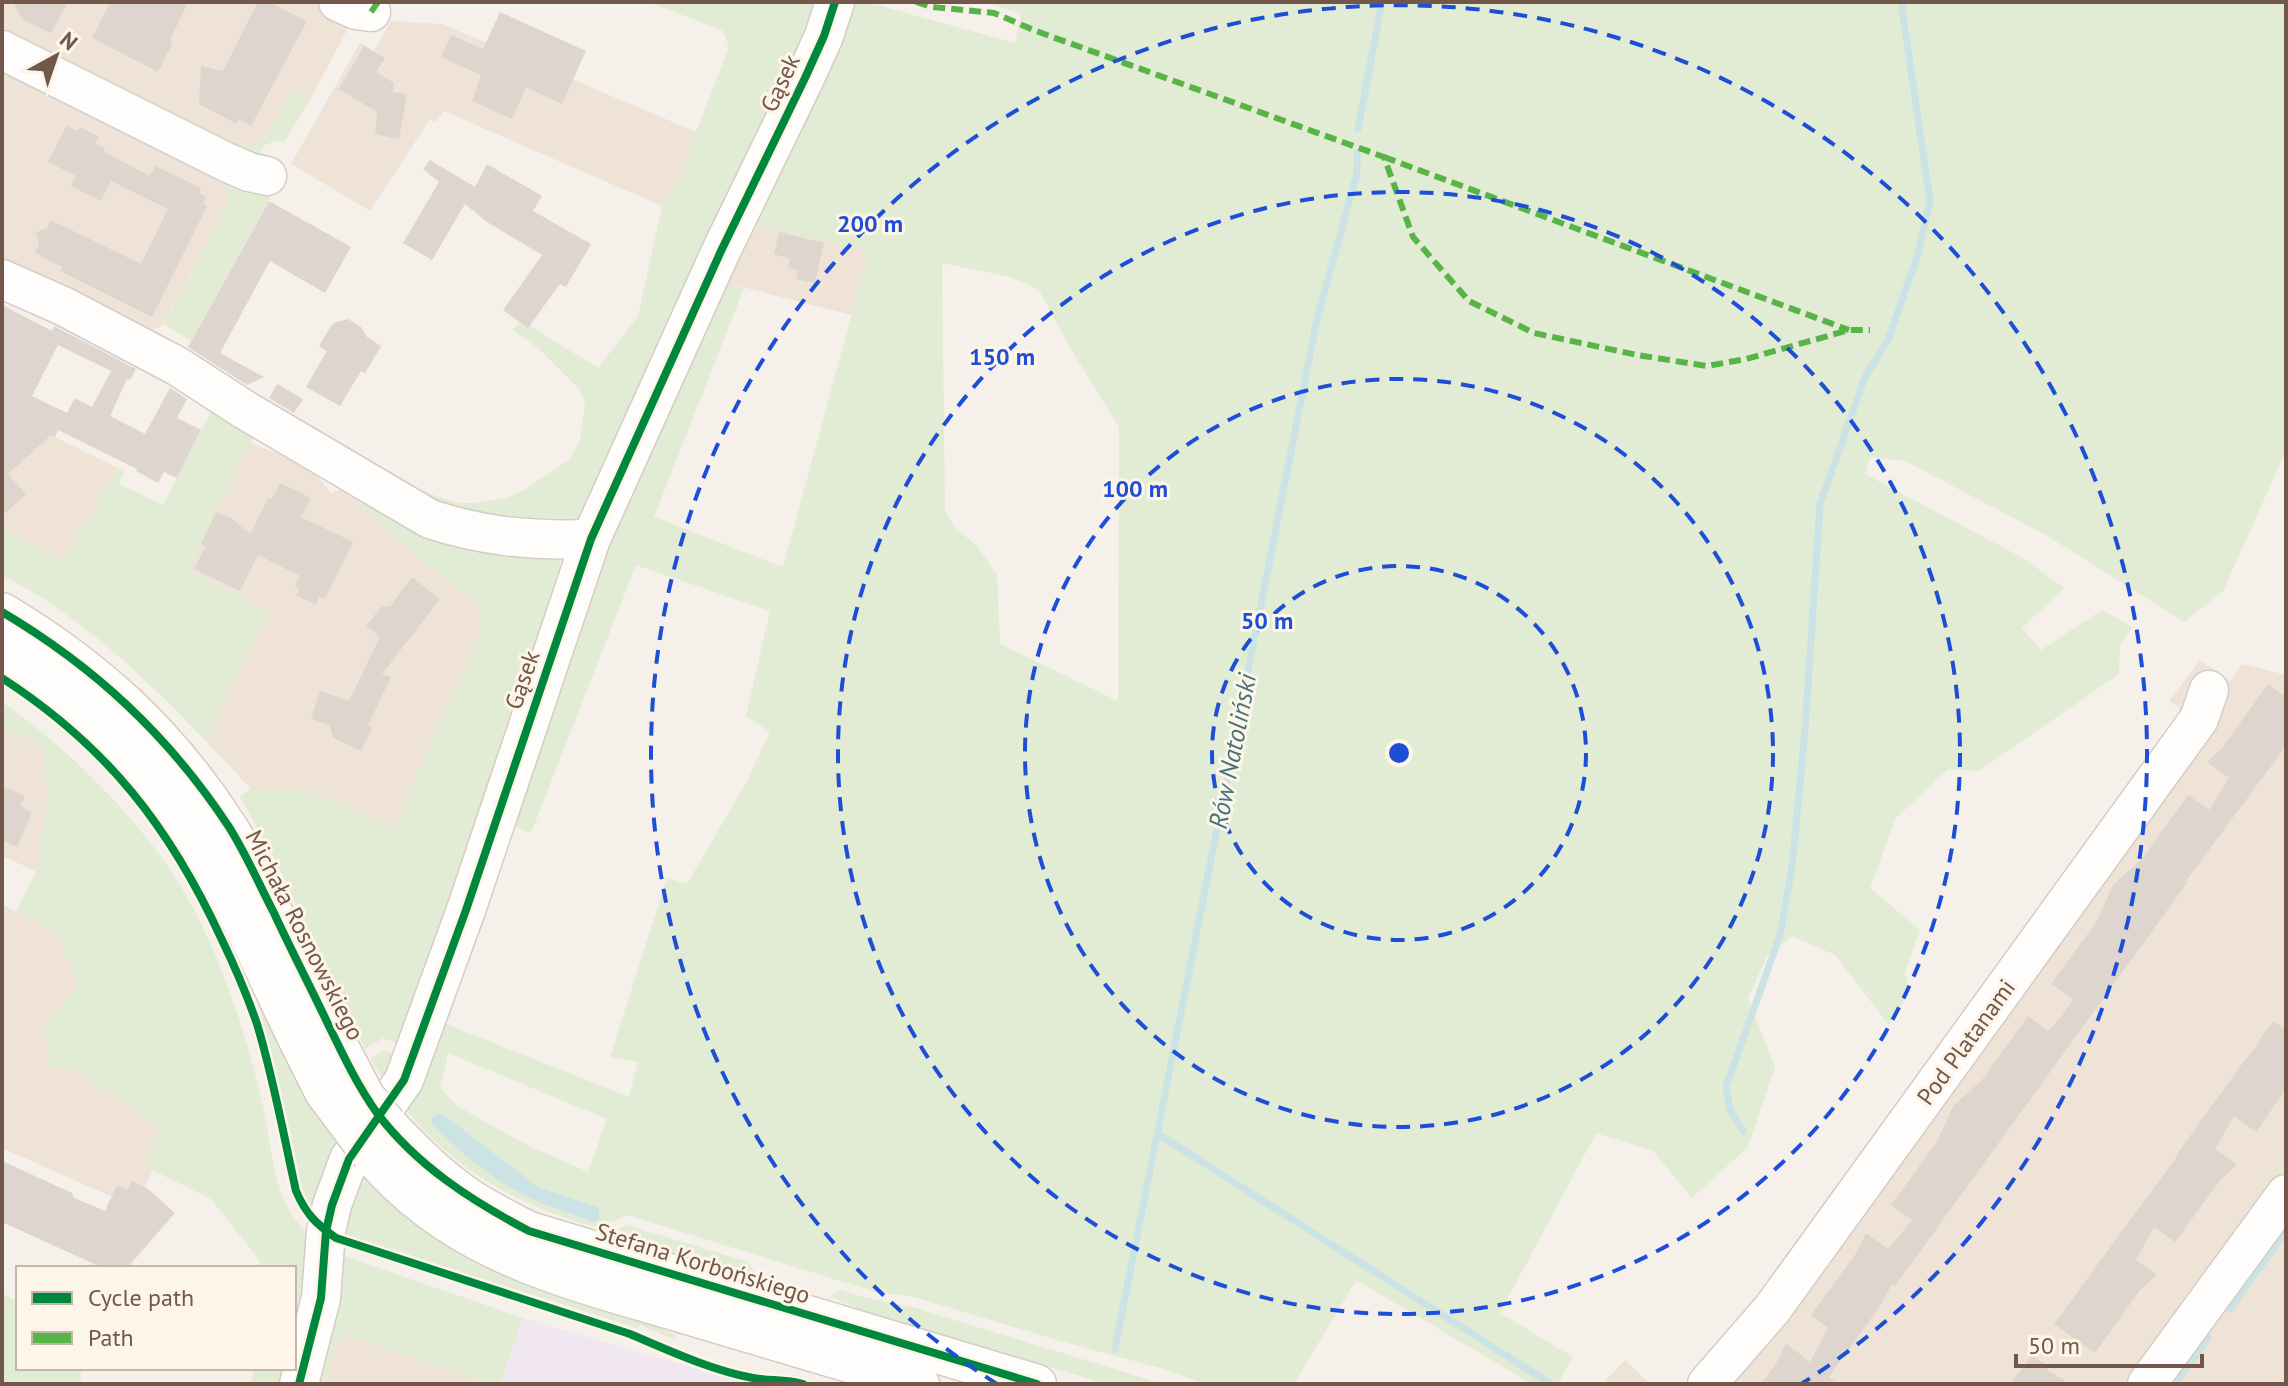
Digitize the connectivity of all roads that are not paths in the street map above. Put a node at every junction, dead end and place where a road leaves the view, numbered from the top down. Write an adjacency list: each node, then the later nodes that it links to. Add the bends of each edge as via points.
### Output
1 (835, 2): 5 (street, Gąsek, via 805,78)
2 (2, 50): 3 (street, via 226,162)
3 (267, 176)
4 (2, 279): 5 (street, via 177,366 430,519 490,535)
5 (591, 539): 13 (street, Gąsek, via 404,1080 349,1159 332,1205 321,1298)
6 (2, 612): 9 (street, Michała Rosnowskiego, via 119,696 190,772 248,861)
7 (2, 650): 9 (street, Michała Rosnowskiego, via 91,717 158,785)
8 (2209, 690): 16 (street, Pod Platanami, via 2199,719 1781,1298)
9 (316, 1039): 10 (street, Michała Rosnowskiego, bridge, via 324,1092)
10 (379, 1140): 12 (street, Stefana Korbońskiego, via 387,1174 453,1227 486,1246 544,1272)
11 (2286, 1194): 17 (street)
12 (686, 1297): 14 (street, Stefana Korbońskiego); 15 (street, Stefana Korbońskiego)
13 (299, 1384)
14 (920, 1384)
15 (1037, 1384)
16 (1707, 1384)
17 (2147, 1384)

